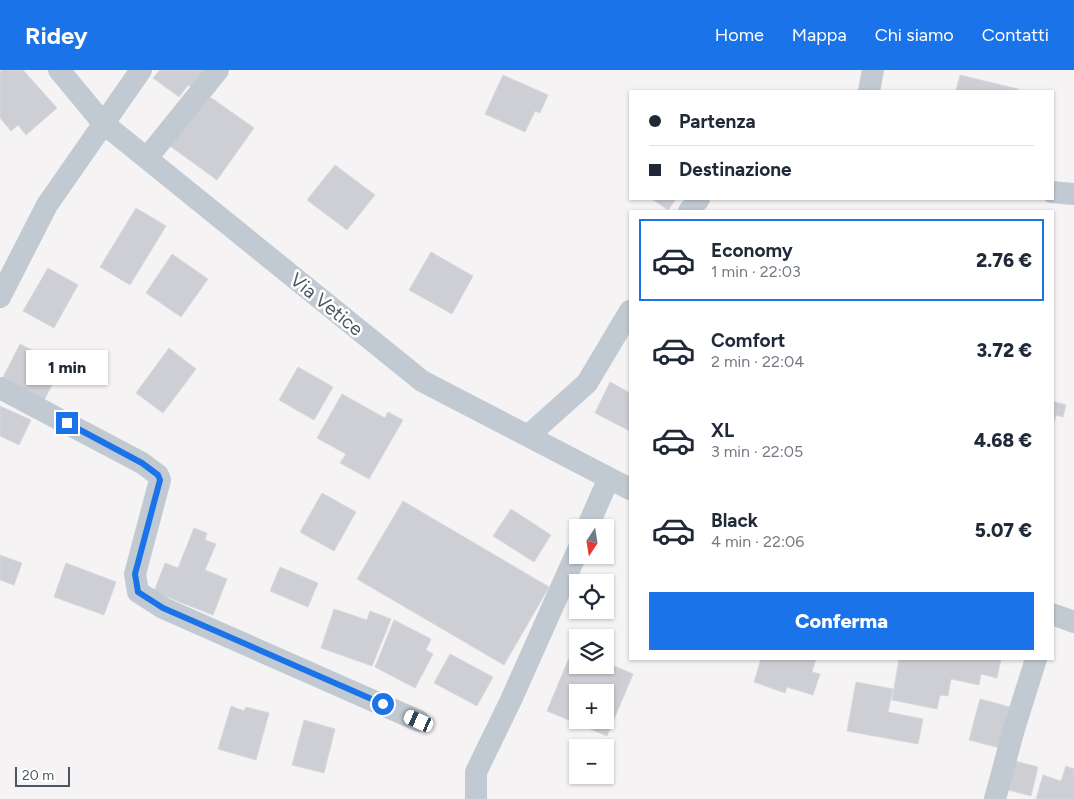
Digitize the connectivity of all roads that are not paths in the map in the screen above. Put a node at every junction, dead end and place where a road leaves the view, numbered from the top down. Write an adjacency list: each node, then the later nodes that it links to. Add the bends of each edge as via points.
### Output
1 (59, 70): 6 (street, Via Vetice)
2 (141, 70): 6 (street)
3 (218, 70): 7 (street)
4 (873, 70): 5 (street)
5 (869, 90)
6 (103, 123): 7 (street, Via Vetice); 12 (street, via 47,205)
7 (147, 158): 15 (street, Via Vetice, via 422,381)
8 (1054, 192): 9 (street)
9 (1074, 194)
10 (698, 200): 11 (street)
11 (690, 210)
12 (0, 297)
13 (629, 313): 15 (street, via 587,383)
14 (0, 388): 23 (street, via 142,463 158,475 160,480 135,574 138,592 163,608)
15 (528, 436): 16 (street, Via Vetice)
16 (609, 478): 17 (street, Via Vetice); 18 (street)
17 (629, 488)
18 (591, 519)
19 (572, 564): 24 (street, via 476,772)
20 (1054, 615): 21 (street)
21 (1074, 622)
22 (1036, 660): 25 (street)
23 (419, 721)
24 (476, 799)
25 (995, 799)

